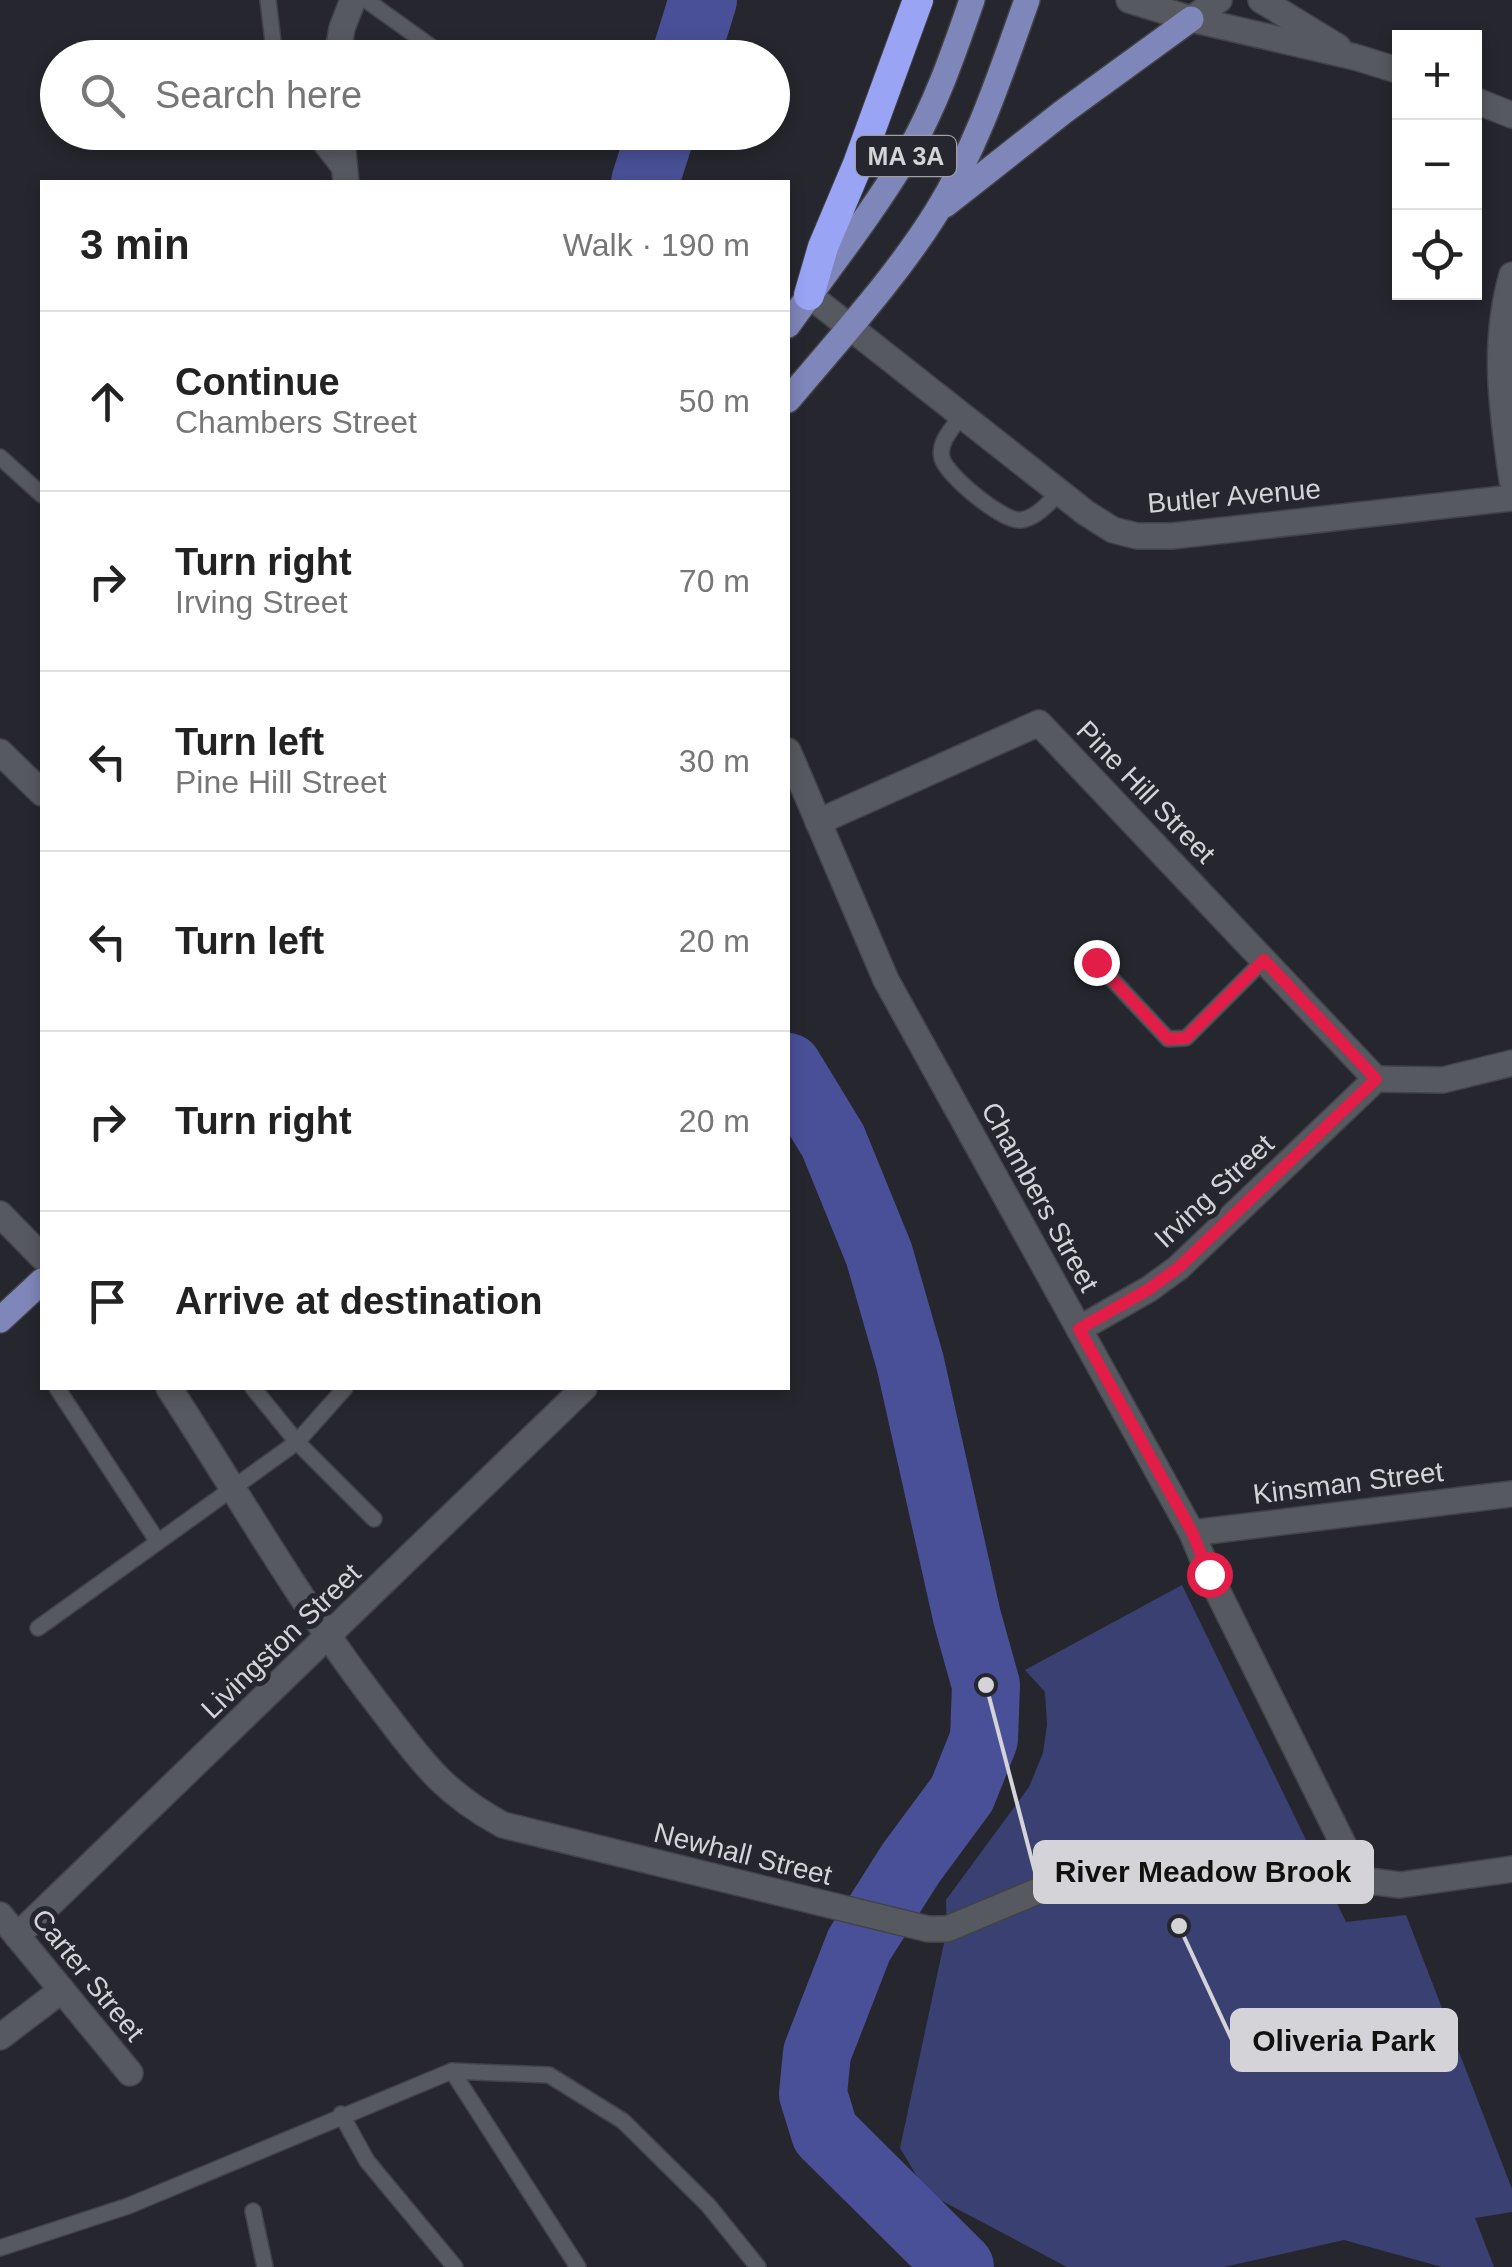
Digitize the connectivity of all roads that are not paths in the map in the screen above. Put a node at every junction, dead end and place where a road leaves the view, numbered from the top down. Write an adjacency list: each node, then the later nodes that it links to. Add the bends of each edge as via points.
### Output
1 (268, 0): 11 (lane)
2 (353, 0): 12 (street)
3 (366, 0): 13 (lane)
4 (918, 0): 23 (highway)
5 (972, 0): 23 (main road, MA 3A, via 909,152)
6 (1027, 0): 21 (main road, MA 3A, via 971,148)
7 (1129, 0): 10 (street)
8 (1219, 0): 10 (street)
9 (1260, 0): 14 (street)
10 (1191, 19): 14 (street); 21 (main road)
11 (273, 40)
12 (340, 40)
13 (423, 40)
14 (1355, 58): 15 (street)
15 (1392, 69)
16 (1482, 103): 17 (street)
17 (1512, 114)
18 (323, 150): 20 (lane)
19 (343, 150): 20 (street)
20 (345, 179)
21 (937, 211): 25 (main road, MA 3A)
22 (1512, 275): 29 (street, via 1500,345)
23 (809, 295): 24 (main road, MA 3A); 25 (street, Butler Avenue)
24 (790, 321)
25 (849, 327): 26 (main road, MA 3A); 27 (street, Butler Avenue)
26 (790, 398)
27 (961, 416): 30 (street, Butler Avenue); 30 (lane, via 942,444 953,477 1021,520)
28 (0, 457): 31 (lane)
29 (1512, 480)
30 (1059, 492): 32 (street, Butler Avenue, via 1112,530 1137,536)
31 (40, 493)
32 (1512, 498)
33 (0, 752): 35 (street)
34 (790, 755): 36 (street, Chambers Street)
35 (40, 790)
36 (818, 822): 37 (street, Pine Hill Street, via 1038,722); 45 (street, Chambers Street, via 886,980)
37 (1264, 960): 38 (lane, via 1178,1041 1168,1039); 40 (street, Pine Hill Street)
38 (1096, 962)
39 (1512, 1063): 40 (street, via 1443,1080)
40 (1376, 1079): 45 (street, Irving Street, via 1178,1268)
41 (0, 1214): 42 (street)
42 (40, 1255)
43 (40, 1284): 44 (main road)
44 (0, 1320)
45 (1079, 1329): 55 (street, Chambers Street)
46 (58, 1390): 56 (lane)
47 (170, 1390): 52 (street, Newhall Street)
48 (255, 1390): 51 (lane)
49 (343, 1390): 51 (lane)
50 (582, 1390): 58 (street, Livingston Street)
51 (297, 1442): 52 (lane); 54 (lane)
52 (233, 1488): 56 (lane); 58 (street, Newhall Street)
53 (1512, 1494): 55 (street, Kinsman Street)
54 (374, 1519)
55 (1192, 1532): 60 (street, Chambers Street)
56 (158, 1542): 57 (lane)
57 (38, 1628)
58 (328, 1638): 60 (street, Newhall Street, via 437,1780 503,1826 831,1907 947,1929 1052,1884 1149,1863 1319,1882); 62 (street, Livingston Street)
59 (1512, 1870): 60 (street, Newhall Street, via 1400,1885)
60 (1362, 1880)
61 (0, 1914): 62 (street, Carter Street)
62 (18, 1936): 63 (street, Carter Street)
63 (62, 1990): 64 (street); 66 (street, Carter Street)
64 (0, 2037)
65 (452, 2071): 67 (lane); 72 (lane); 73 (lane, via 548,2076 624,2120)
66 (130, 2073)
67 (341, 2114): 69 (lane, via 128,2206); 71 (lane, via 368,2161)
68 (253, 2211): 70 (lane)
69 (0, 2248)
70 (264, 2267)
71 (455, 2267)
72 (578, 2267)
73 (758, 2267)

